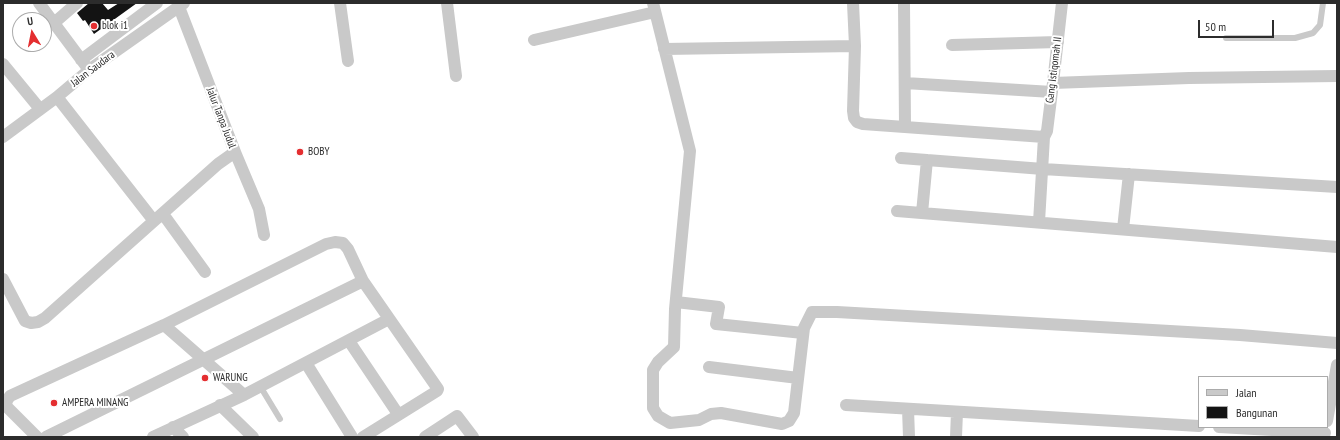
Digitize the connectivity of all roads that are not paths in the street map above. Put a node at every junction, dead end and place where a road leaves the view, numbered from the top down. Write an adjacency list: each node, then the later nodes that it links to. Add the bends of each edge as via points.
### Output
1 (39, 3): 12 (street)
2 (77, 3): 12 (street)
3 (158, 3): 19 (street)
4 (340, 3): 20 (street)
5 (447, 3): 23 (street)
6 (853, 3): 17 (street)
7 (904, 3): 25 (street)
8 (1062, 3): 15 (street, Gang Istiqomah II)
9 (1323, 3): 13 (lane, via 1320,25 1313,34 1295,38)
10 (181, 5): 22 (street, Jalan Saudara); 32 (street, Jalur Tanpa Judul)
11 (654, 8): 14 (street); 18 (street)
12 (54, 22): 19 (street)
13 (1226, 38)
14 (534, 40)
15 (1058, 42): 16 (street); 26 (street, Gang Istiqomah II)
16 (952, 45)
17 (855, 46): 18 (street); 29 (street, via 854,118 863,124)
18 (664, 49): 48 (street, via 690,151)
19 (81, 60): 22 (street)
20 (348, 61)
21 (3, 64): 28 (street)
22 (89, 70): 27 (street, Jalan Saudara)
23 (456, 76)
24 (1337, 76): 26 (street, via 1196,78)
25 (905, 83): 26 (street); 29 (street)
26 (1053, 88): 31 (street, Gang Istiqomah II)
27 (57, 97): 28 (street, Jalan Saudara); 40 (street)
28 (40, 109): 30 (street, Jalan Saudara)
29 (905, 126): 31 (street)
30 (3, 137)
31 (1044, 137): 35 (street, Gang Istiqomah II)
32 (235, 152): 40 (street, Jalur Tanpa Judul); 43 (street, via 259,210)
33 (902, 158): 34 (street)
34 (928, 160): 35 (street); 39 (street)
35 (1043, 169): 36 (street); 41 (street, Gang Istiqomah II)
36 (1129, 174): 37 (street); 42 (street)
37 (1337, 187)
38 (897, 211): 39 (street)
39 (922, 213): 41 (street)
40 (159, 217): 45 (street); 46 (street, Jalur Tanpa Judul, via 38,322 25,321)
41 (1039, 222): 42 (street)
42 (1123, 229): 44 (street)
43 (264, 235)
44 (1337, 247)
45 (205, 272)
46 (3, 279)
47 (363, 281): 49 (street); 50 (street, via 348,249 343,243 335,242 326,244); 54 (street)
48 (676, 302): 51 (street, via 719,307 716,324); 58 (street, via 674,347 653,370 652,408 658,416 670,422 699,420 711,414 721,413 782,424 794,413)
49 (389, 320): 52 (street); 65 (street, via 438,389)
50 (164, 325): 54 (street); 72 (street, via 10,396 6,402 8,407)
51 (804, 333): 53 (street, via 812,312 837,312); 58 (street)
52 (349, 341): 55 (street); 65 (street)
53 (1337, 343)
54 (204, 359): 60 (street); 73 (street)
55 (306, 363): 59 (street); 77 (street)
56 (1337, 365): 66 (street)
57 (709, 367): 58 (street)
58 (798, 378)
59 (260, 386): 60 (street); 67 (lane)
60 (244, 395): 61 (street)
61 (220, 405): 69 (street); 76 (street)
62 (846, 405): 63 (street)
63 (908, 410): 64 (street); 81 (street)
64 (957, 412): 68 (street); 82 (street)
65 (398, 414): 78 (street)
66 (1328, 418)
67 (280, 419)
68 (1198, 426)
69 (173, 427): 74 (street); 75 (street)
70 (1255, 428): 71 (street)
71 (1326, 430)
72 (37, 437)
73 (46, 437)
74 (153, 437)
75 (183, 437)
76 (253, 437)
77 (352, 437)
78 (363, 437)
79 (425, 437): 80 (street, via 457,416)
80 (473, 437)
81 (909, 437)
82 (956, 437)

